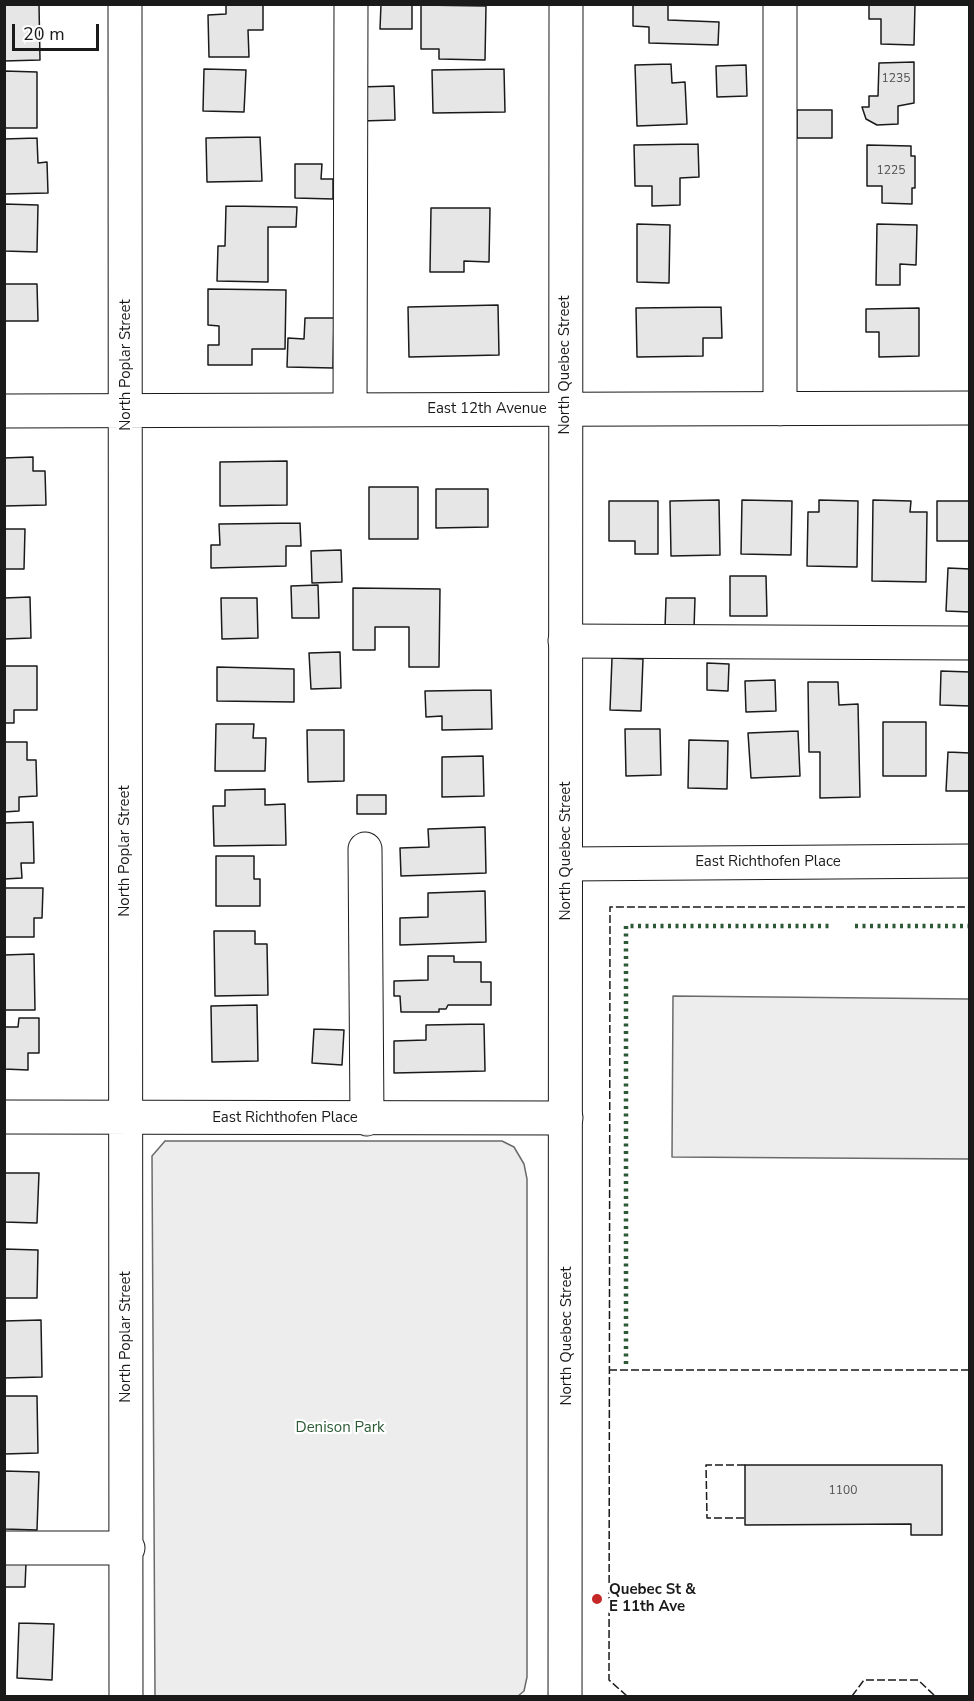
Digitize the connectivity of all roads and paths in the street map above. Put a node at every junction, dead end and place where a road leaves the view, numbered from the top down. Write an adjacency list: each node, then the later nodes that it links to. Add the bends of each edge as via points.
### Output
1 (125, 4): 10 (street, North Poplar Street)
2 (351, 4): 8 (street)
3 (566, 4): 6 (street, North Quebec Street)
4 (780, 4): 7 (street)
5 (969, 408): 7 (street, East 12th Avenue)
6 (565, 409): 7 (street, East 12th Avenue); 8 (street, East 12th Avenue); 11 (street, North Quebec Street)
7 (780, 409)
8 (350, 410): 10 (street, East 12th Avenue)
9 (4, 411): 10 (street, East 12th Avenue)
10 (126, 411): 17 (street, North Poplar Street)
11 (566, 641): 12 (street); 15 (street, North Quebec Street)
12 (969, 643)
13 (365, 849): 19 (street)
14 (969, 861): 15 (street, East Richthofen Place)
15 (566, 864): 18 (street, North Quebec Street)
16 (4, 1117): 17 (street, East Richthofen Place)
17 (125, 1117): 19 (street, East Richthofen Place); 21 (street, North Poplar Street)
18 (566, 1118): 19 (street, East Richthofen Place); 23 (street, North Quebec Street)
19 (367, 1119)
20 (4, 1548): 21 (street)
21 (128, 1548): 22 (street, North Poplar Street)
22 (126, 1696)
23 (566, 1696)

